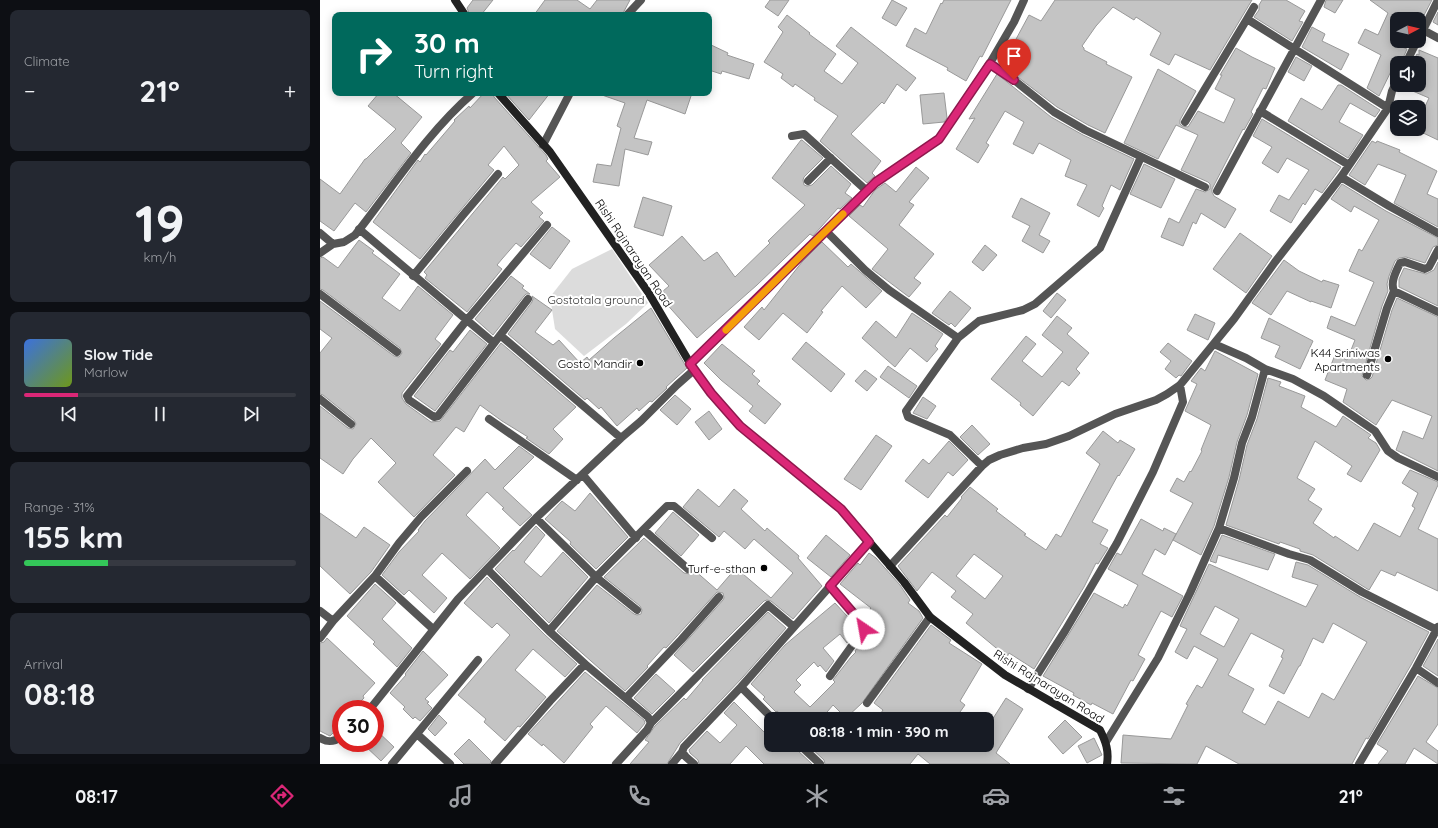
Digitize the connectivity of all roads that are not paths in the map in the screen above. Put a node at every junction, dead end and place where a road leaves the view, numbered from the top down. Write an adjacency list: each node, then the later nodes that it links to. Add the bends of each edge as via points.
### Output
1 (455, 0): 7 (main road)
2 (641, 0): 8 (street)
3 (1024, 0): 14 (street)
4 (1321, 0): 13 (street)
5 (1438, 0): 10 (street)
6 (1254, 7): 9 (street)
7 (463, 12)
8 (631, 12)
9 (1247, 20): 13 (street); 21 (street)
10 (1426, 24)
11 (1426, 35): 12 (street)
12 (1438, 38)
13 (1293, 50): 19 (street); 20 (street)
14 (990, 64): 24 (street, via 1054,112); 31 (street, via 939,139 876,182)
15 (1392, 92): 19 (street)
16 (469, 96): 34 (street, via 429,137)
17 (501, 96): 23 (main road, Rishi Rajnarayan Road)
18 (568, 96): 23 (street)
19 (1388, 108): 26 (street)
20 (1260, 111): 26 (street); 32 (street)
21 (1185, 122)
22 (792, 136): 25 (street, via 804,134)
23 (543, 145): 52 (main road, Rishi Rajnarayan Road, via 648,292)
24 (1141, 157): 30 (street); 48 (street, via 1100,248 1035,304 1023,310 979,321)
25 (831, 158): 29 (street); 31 (street)
26 (1349, 165): 28 (street)
27 (498, 174): 41 (street)
28 (1341, 177): 37 (street); 50 (street)
29 (808, 181)
30 (1205, 187)
31 (867, 191): 35 (street)
32 (1217, 191)
33 (547, 225): 46 (street)
34 (360, 229): 38 (street, via 350,239); 41 (street)
35 (826, 231): 48 (street, via 889,290); 52 (street)
36 (320, 233): 38 (street)
37 (1438, 233)
38 (333, 244): 40 (street)
39 (1438, 250): 42 (street, via 1429,267 1425,269 1405,262 1400,263 1393,280)
40 (320, 253)
41 (414, 276): 46 (street)
42 (1394, 291): 45 (street); 54 (street)
43 (320, 294): 51 (street)
44 (528, 298): 47 (street)
45 (1438, 312)
46 (466, 321): 49 (street); 49 (street, via 407,396 409,400 437,417)
47 (500, 335): 49 (street); 59 (street)
48 (958, 338): 60 (street, via 906,411 908,417 950,435)
49 (494, 343)
50 (1214, 344): 53 (street, via 1246,358); 55 (street)
51 (396, 352)
52 (692, 367): 59 (street, via 641,421); 69 (main road, Rishi Rajnarayan Road, via 740,426 841,509)
53 (1265, 370): 62 (street, via 1293,379 1324,396 1375,431 1388,451); 65 (street)
54 (1368, 375)
55 (1180, 385): 60 (street, via 1156,400 1115,414 1069,436 1000,456); 92 (street, via 1183,402 1153,472 1117,543)
56 (320, 399): 58 (street)
57 (489, 419): 63 (street)
58 (352, 424)
59 (621, 438): 63 (street)
60 (982, 466): 70 (street)
61 (467, 470): 73 (street, via 398,543)
62 (1438, 477)
63 (580, 478): 64 (street); 67 (street)
64 (536, 518): 71 (street); 74 (street)
65 (1219, 528): 83 (street, via 1310,560 1362,592); 101 (street, via 1158,658)
66 (644, 530): 67 (street); 68 (street, via 670,505); 72 (street)
67 (636, 538): 74 (street)
68 (712, 538)
69 (869, 542): 70 (main road, Rishi Rajnarayan Road); 75 (street)
70 (890, 566): 79 (main road, Rishi Rajnarayan Road)
71 (487, 569): 82 (street); 84 (street)
72 (688, 569)
73 (375, 576): 80 (street); 82 (street)
74 (596, 577): 78 (street); 84 (street)
75 (830, 586): 81 (street); 89 (street, via 864,629)
76 (719, 597): 93 (street)
77 (320, 610): 80 (street)
78 (636, 610)
79 (930, 617): 92 (main road, Rishi Rajnarayan Road, via 1005,675); 95 (street)
80 (333, 621): 85 (street)
81 (794, 627): 91 (street); 97 (street, via 768,605)
82 (433, 629): 94 (street)
83 (1437, 629): 88 (street)
84 (549, 631): 87 (street)
85 (320, 638)
86 (478, 660): 98 (street)
87 (585, 664): 93 (street); 106 (street)
88 (1416, 668): 90 (street); 112 (street)
89 (830, 676)
90 (1438, 683)
91 (740, 687): 96 (street); 102 (street)
92 (1028, 689): 101 (main road, Rishi Rajnarayan Road, via 1100,730)
93 (626, 698): 97 (street, via 648,717)
94 (377, 700)
95 (867, 703)
96 (766, 712)
97 (651, 723): 107 (street)
98 (417, 734): 104 (street); 105 (street)
99 (320, 738): 100 (street)
100 (332, 741)
101 (1106, 742): 111 (main road, Rishi Rajnarayan Road)
102 (682, 752): 108 (street); 109 (street)
103 (807, 752): 110 (street)
104 (392, 764)
105 (450, 764)
106 (495, 764)
107 (616, 764)
108 (672, 764)
109 (694, 764)
110 (820, 764)
111 (1107, 764)
112 (1359, 764)

